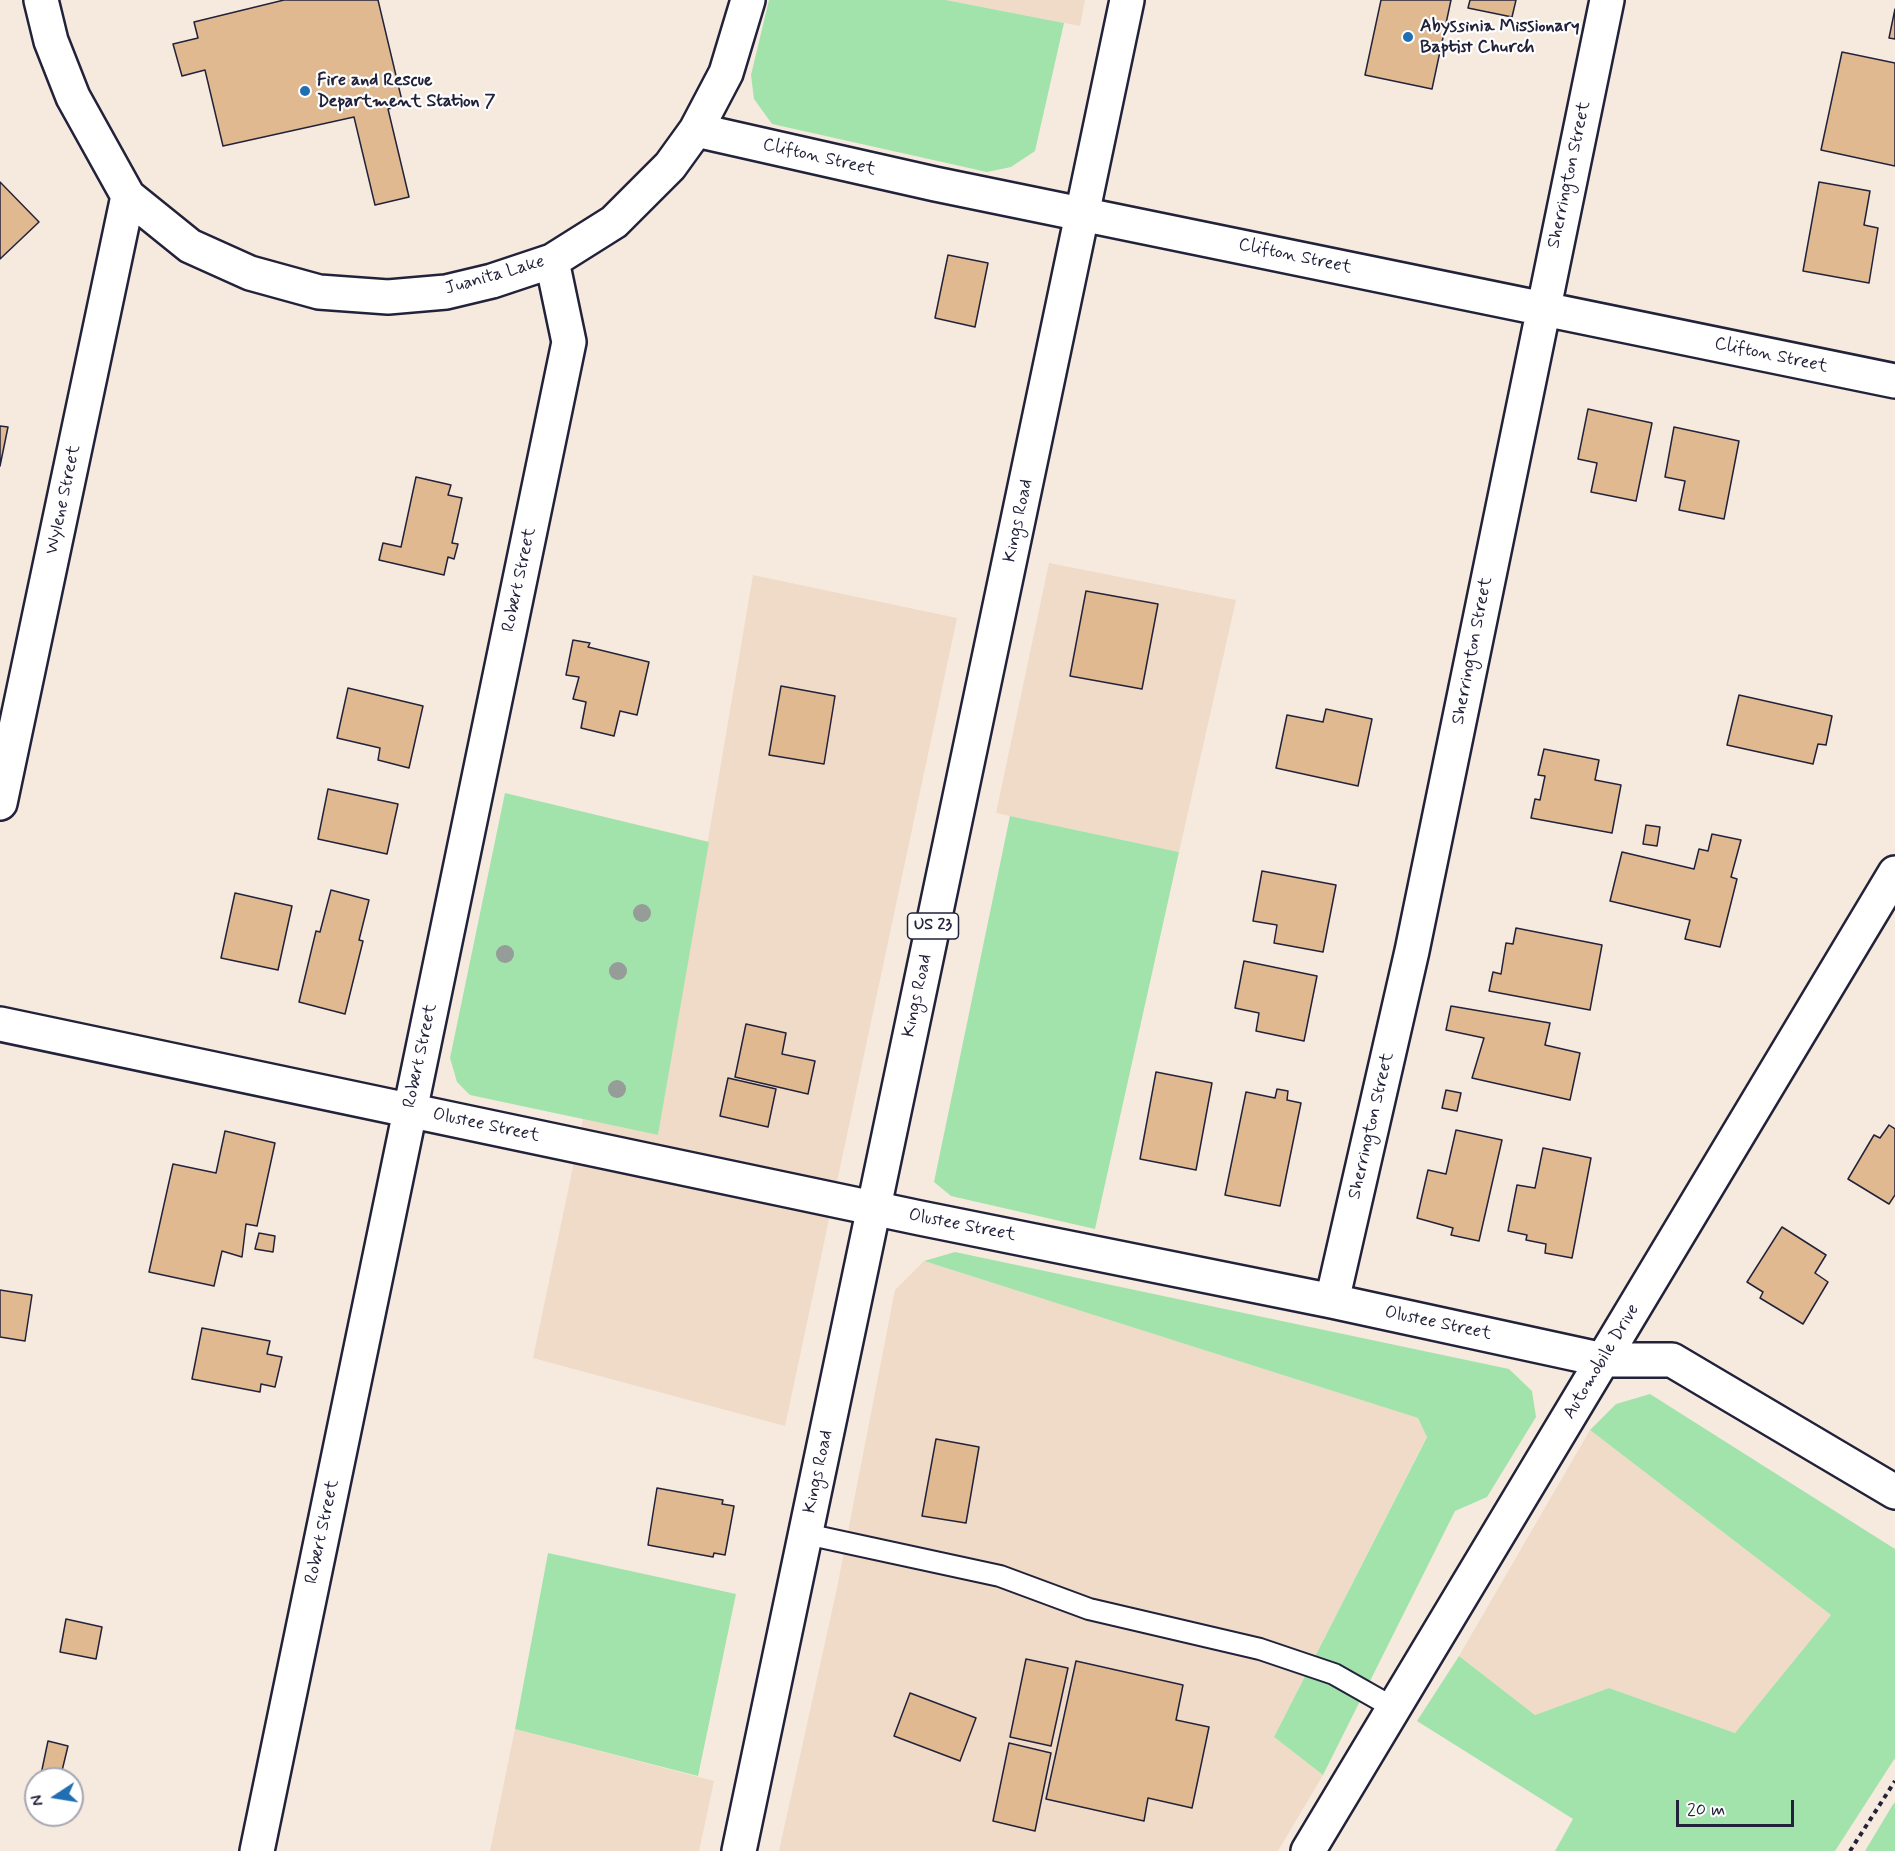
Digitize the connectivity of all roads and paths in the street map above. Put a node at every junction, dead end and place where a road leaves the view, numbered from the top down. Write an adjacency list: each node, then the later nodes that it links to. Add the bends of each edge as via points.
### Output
1 (41, 0): 6 (street, Juanita Lake, via 51,41 73,97)
2 (748, 0): 5 (street, Juanita Lake, via 726,73)
3 (1127, 0): 7 (street, Kings Road / US 23)
4 (1607, 0): 9 (street, Sherrington Street)
5 (696, 130): 7 (street, Clifton Street); 8 (street, Juanita Lake, via 670,166 614,222)
6 (128, 196): 8 (street, Juanita Lake, via 190,246 250,273 319,292 388,297 446,292); 11 (street, Wylene Street)
7 (1084, 213): 9 (street, Clifton Street); 15 (street, Kings Road / US 23)
8 (552, 261): 14 (street, Robert Street, via 569,342)
9 (1542, 309): 10 (street, Clifton Street); 16 (street, Sherrington Street, via 1412,951)
10 (1895, 381)
11 (0, 803)
12 (1895, 873): 17 (street, Automobile Drive)
13 (0, 1024): 14 (street, Olustee Street)
14 (410, 1110): 15 (street, Olustee Street); 22 (street, Robert Street)
15 (874, 1208): 16 (street, Olustee Street); 19 (street, Kings Road / US 23)
16 (1332, 1301): 17 (street, Olustee Street)
17 (1604, 1360): 18 (street, Olustee Street, via 1672,1360); 20 (street, Automobile Drive)
18 (1895, 1492)
19 (806, 1534): 20 (lane, via 1000,1576 1089,1609 1260,1649 1334,1674); 23 (street, Kings Road / US 23)
20 (1394, 1708): 24 (street, Automobile Drive)
21 (1895, 1781): 25 (path)
22 (257, 1851)
23 (739, 1851)
24 (1308, 1851)
25 (1850, 1851)

